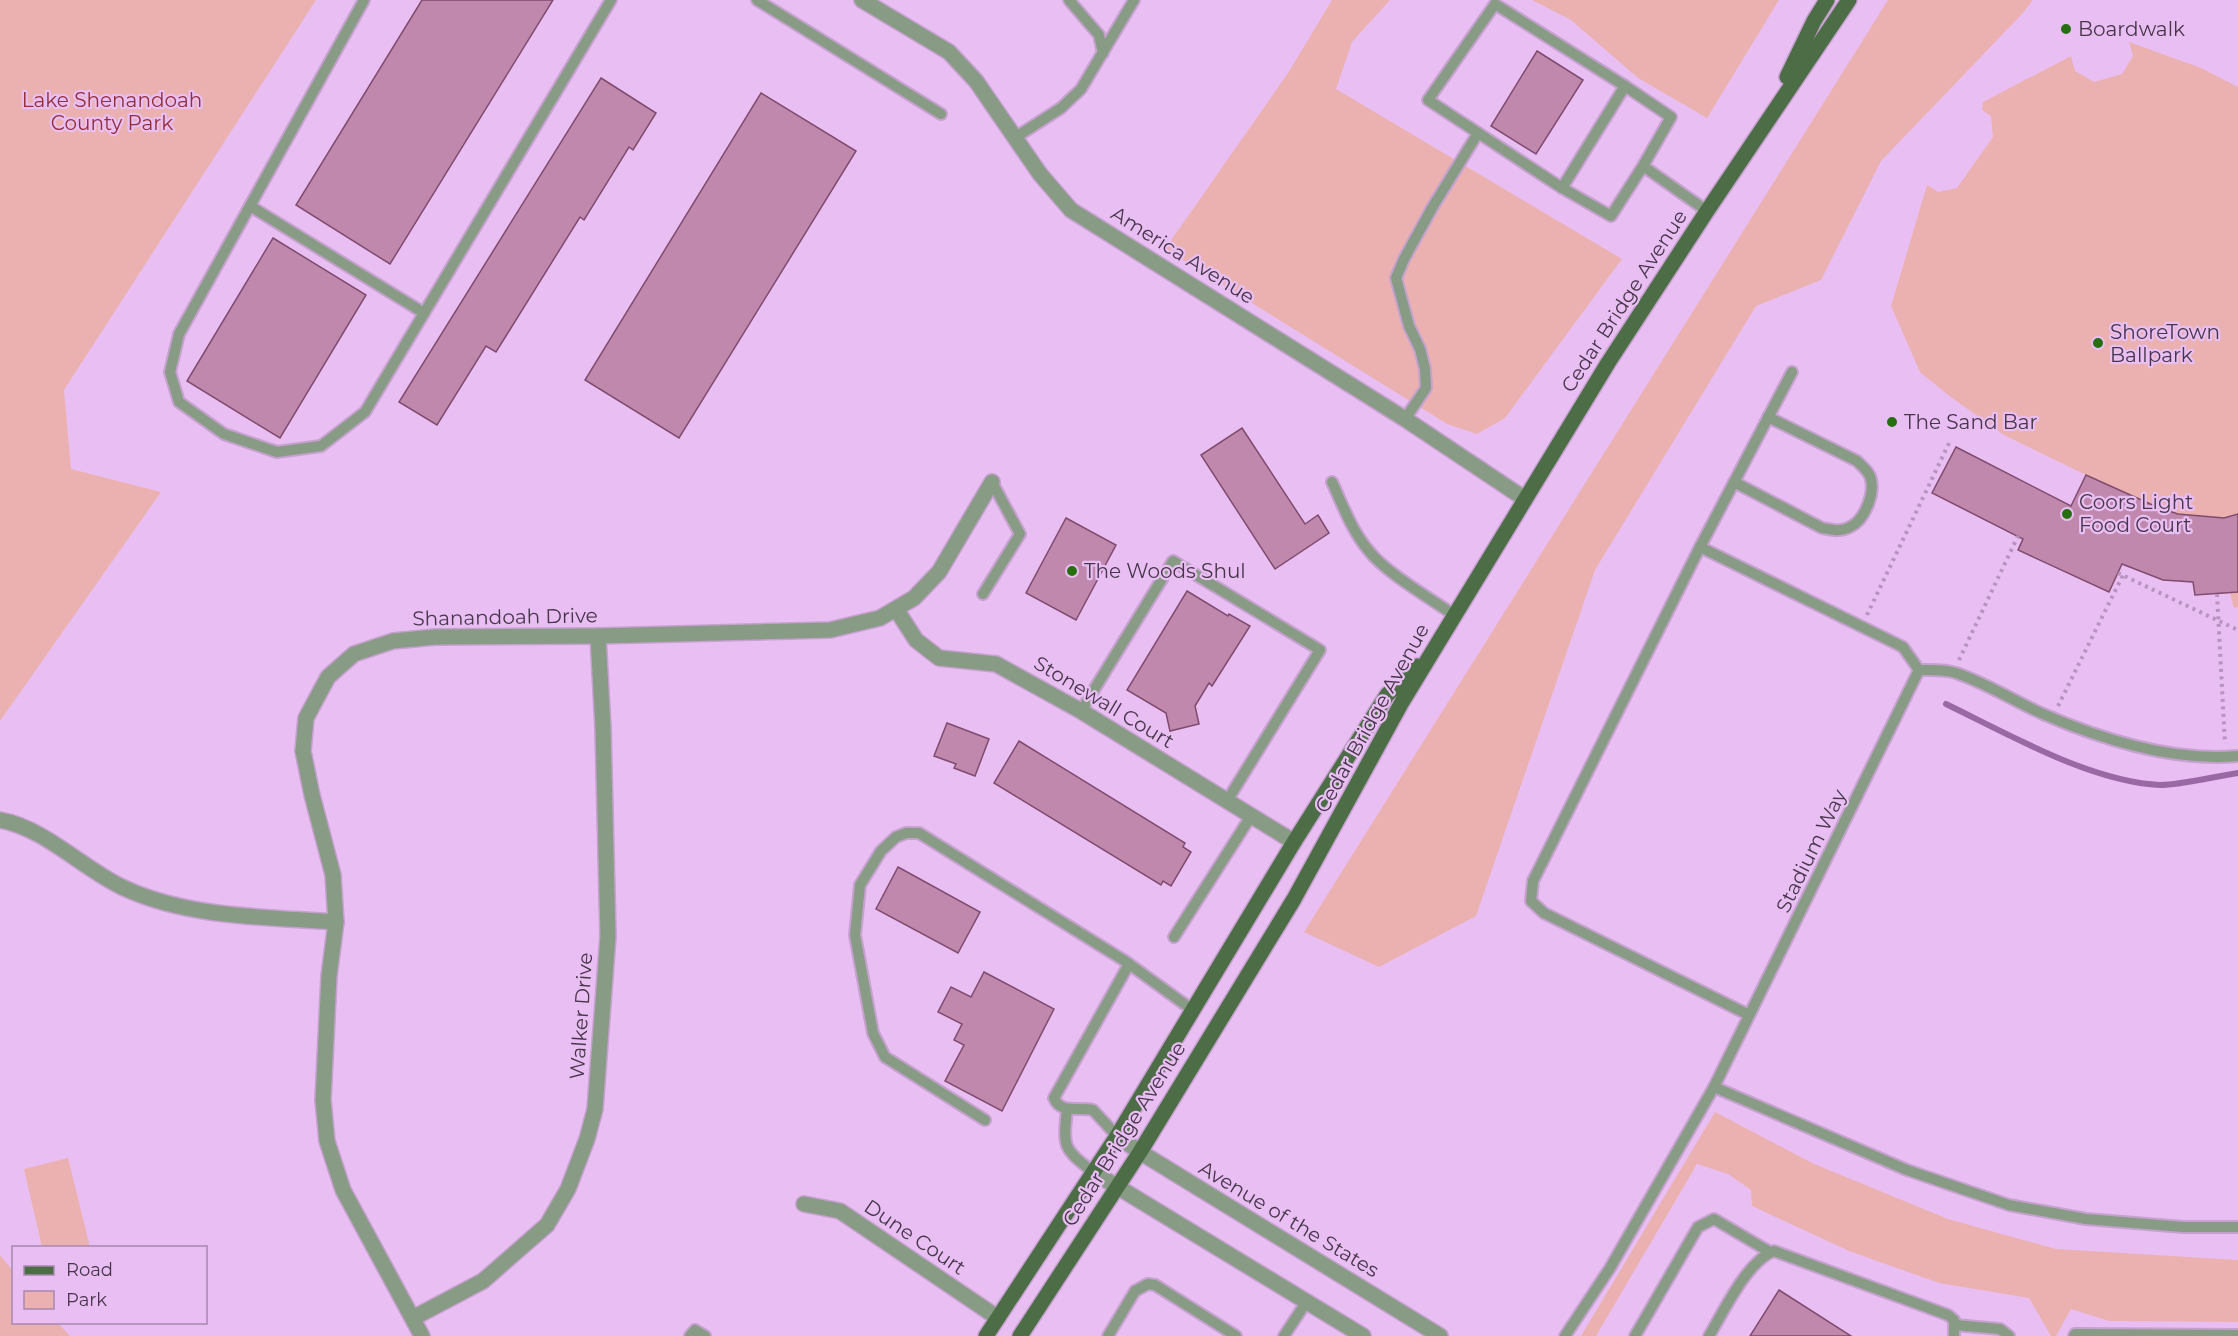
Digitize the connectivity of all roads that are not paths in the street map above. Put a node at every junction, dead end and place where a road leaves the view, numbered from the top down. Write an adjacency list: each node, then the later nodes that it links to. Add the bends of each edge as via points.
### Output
1 (364, 0): 17 (lane)
2 (611, 0): 19 (lane)
3 (757, 0): 11 (lane)
4 (862, 0): 14 (street, America Avenue, via 949,52 976,81)
5 (1069, 0): 9 (lane, via 1099,35)
6 (1134, 0): 9 (lane)
7 (1827, 0): 12 (main road, Cedar Bridge Avenue)
8 (1849, 0): 12 (main road, Cedar Bridge Avenue)
9 (1103, 53): 14 (lane, via 1081,89 1061,108)
10 (1625, 86): 13 (lane, via 1495,4 1428,100); 15 (lane, via 1671,117); 16 (lane)
11 (941, 114)
12 (1766, 123): 18 (main road, Cedar Bridge Avenue)
13 (1478, 133): 16 (lane); 22 (lane, via 1432,208 1396,278 1425,369 1426,388)
14 (1016, 137): 22 (street, America Avenue, via 1040,174 1071,210)
15 (1643, 166): 16 (lane, via 1611,216); 18 (lane)
16 (1562, 188)
17 (250, 206): 19 (lane); 19 (lane, via 180,334 170,372 179,402 224,434 277,452 321,446 364,412)
18 (1707, 211): 26 (main road, Cedar Bridge Avenue)
19 (424, 313)
20 (1791, 372): 21 (lane)
21 (1768, 417): 25 (lane); 25 (lane, via 1857,461 1870,476 1865,511 1852,526 1834,531)
22 (1405, 419): 26 (street, America Avenue)
23 (992, 482): 28 (lane, via 1020,534); 29 (street, Shanandoah Drive, via 939,572 914,598)
24 (1332, 482): 30 (lane, via 1350,522 1370,553)
25 (1734, 482): 27 (lane)
26 (1525, 499): 30 (main road, Cedar Bridge Avenue)
27 (1700, 548): 33 (lane, via 1903,647); 44 (lane, via 1533,881 1531,901 1544,913)
28 (983, 594)
29 (896, 609): 31 (street, Shanandoah Drive, via 880,618 830,630); 34 (street, Stonewall Court, via 916,640 939,658 996,664)
30 (1454, 615): 32 (main road, Cedar Bridge Avenue)
31 (598, 636): 40 (street, Shanandoah Drive, via 393,641 354,654 328,677 306,718 303,751 333,875); 56 (street, Walker Drive, via 608,936 594,1109 587,1139 568,1189 547,1225 483,1281)
32 (1434, 649): 39 (main road, via 1387,694); 49 (main road, Cedar Bridge Avenue, via 1294,899)
33 (1919, 670): 35 (lane, via 1954,672 2112,740 2151,749); 44 (lane, Stadium Way)
34 (1081, 711): 36 (street, Stonewall Court); 36 (lane, via 1173,561 1320,650)
35 (2238, 756)
36 (1227, 801): 37 (street, Stonewall Court)
37 (1251, 816): 39 (street, Stonewall Court); 41 (lane)
38 (0, 820): 40 (street, via 32,831 124,888 161,902 211,912)
39 (1294, 842): 43 (main road)
40 (336, 922): 56 (street, Shanandoah Drive, via 329,976 323,1100 327,1141 343,1190)
41 (1174, 937)
42 (1129, 964): 43 (lane); 46 (lane, via 1054,1098); 47 (lane, via 919,833 896,837 881,851 860,885 855,934 873,1033 885,1057)
43 (1194, 1011): 48 (main road)
44 (1749, 1015): 45 (lane, Stadium Way)
45 (1714, 1087): 53 (lane, via 1907,1170 2009,1205 2086,1219); 70 (lane, Stadium Way, via 1610,1268)
46 (1066, 1109): 48 (lane, via 1093,1110); 50 (lane, via 1064,1139 1071,1154)
47 (985, 1120)
48 (1117, 1136): 49 (street, Avenue of the States); 50 (main road)
49 (1140, 1152): 51 (main road, Cedar Bridge Avenue); 69 (street, Avenue of the States)
50 (1094, 1172): 51 (street); 57 (main road)
51 (1117, 1188): 55 (street); 65 (main road, Cedar Bridge Avenue)
52 (804, 1204): 57 (street, Dune Court, via 840,1211)
53 (2238, 1227)
54 (1770, 1252): 58 (lane, via 1948,1315 1954,1320); 71 (lane, via 1714,1219 1698,1227); 72 (lane, via 1748,1273)
55 (1307, 1301): 67 (lane); 68 (street)
56 (413, 1318): 61 (street, Shanandoah Drive)
57 (998, 1318): 64 (main road)
58 (1955, 1331): 73 (lane, via 2000,1329)
59 (1231, 1335): 66 (lane, via 1148,1284 1135,1291)
60 (2238, 1335): 74 (lane)
61 (422, 1336)
62 (690, 1336): 63 (lane, via 695,1330)
63 (705, 1336)
64 (986, 1336)
65 (1020, 1336)
66 (1108, 1336)
67 (1284, 1336)
68 (1363, 1336)
69 (1440, 1336)
70 (1565, 1336)
71 (1635, 1336)
72 (1709, 1336)
73 (2009, 1336)
74 (2074, 1336)

